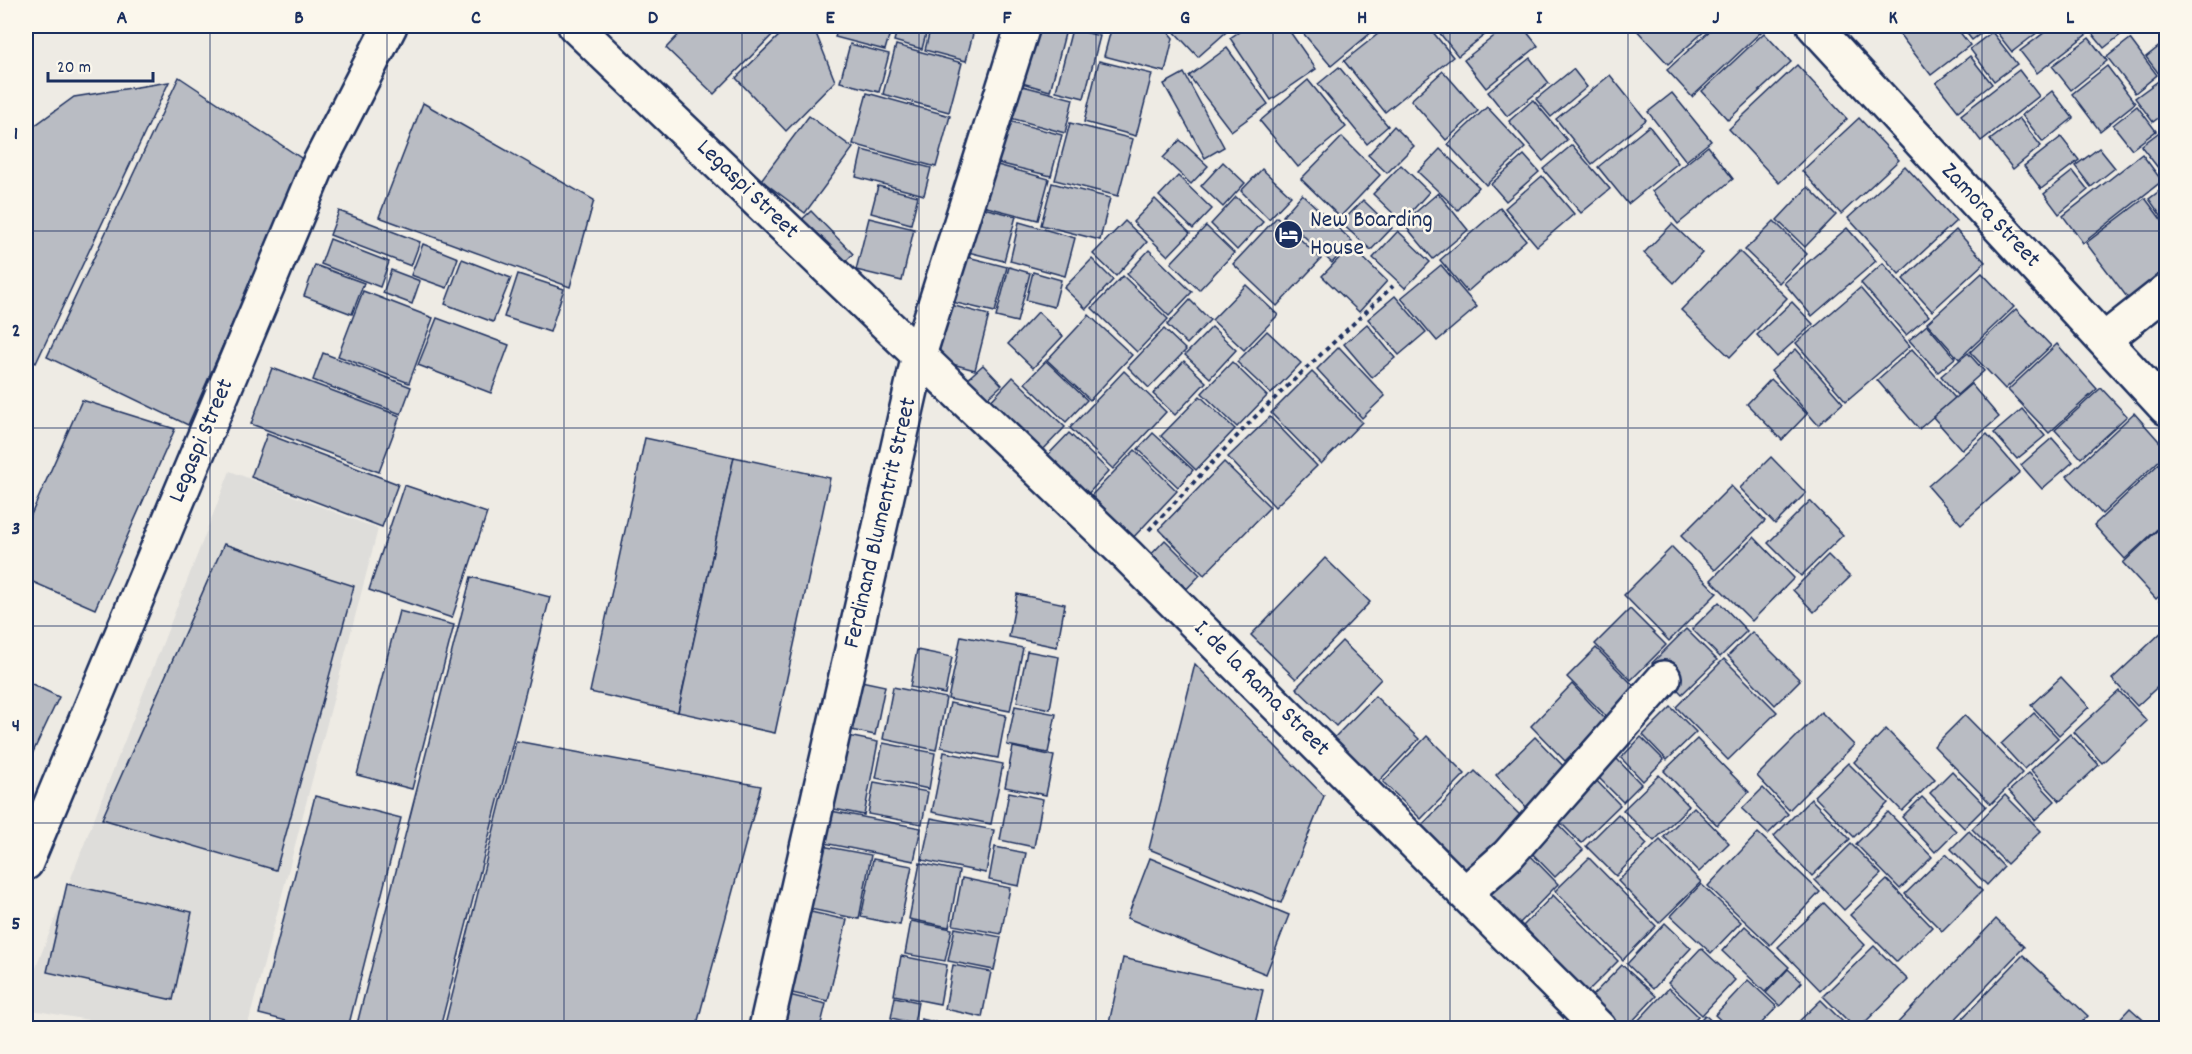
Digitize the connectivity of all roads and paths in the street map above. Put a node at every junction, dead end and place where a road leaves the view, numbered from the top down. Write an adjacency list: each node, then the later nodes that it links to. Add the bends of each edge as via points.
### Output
1 (390, 26): 12 (street, Legaspi Street, via 316,170)
2 (576, 26): 8 (street, Legaspi Street)
3 (1023, 26): 8 (street, Ferdinand Blumentrit Street)
4 (1817, 27): 7 (street, Zamora Street)
5 (1393, 286): 10 (path, via 1254,418)
6 (2166, 291): 7 (street)
7 (2104, 340): 9 (street, Zamora Street)
8 (919, 355): 10 (street, I. de la Rama Street); 14 (street, Ferdinand Blumentrit Street)
9 (2166, 408)
10 (1126, 554): 13 (street, I. de la Rama Street)
11 (1664, 678): 13 (street, via 1508,855)
12 (26, 862)
13 (1465, 893): 15 (street, I. de la Rama Street)
14 (766, 1029)
15 (1599, 1029)

